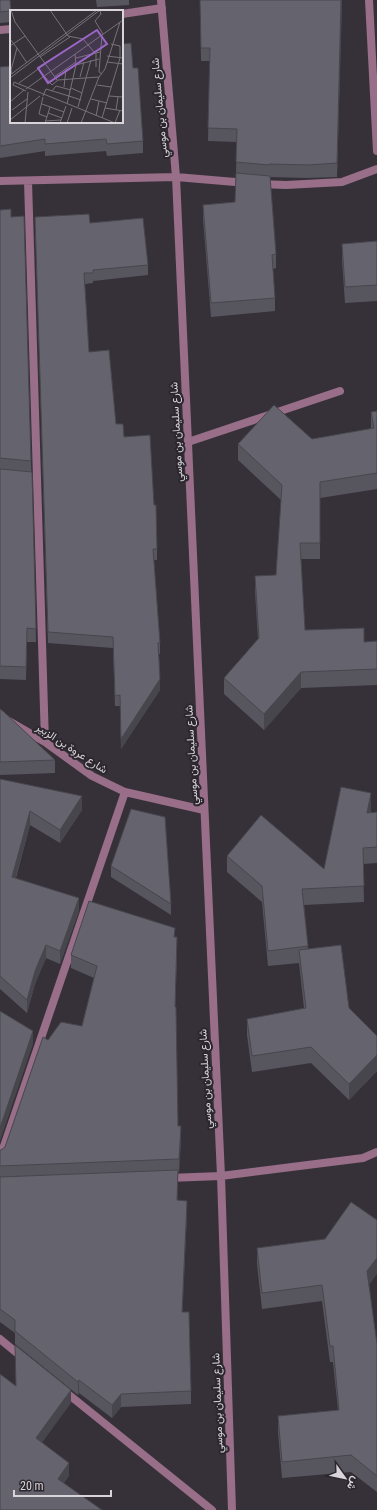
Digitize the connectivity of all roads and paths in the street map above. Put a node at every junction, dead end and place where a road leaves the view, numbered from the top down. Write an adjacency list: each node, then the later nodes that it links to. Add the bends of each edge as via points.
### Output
1 (369, 0): 6 (street)
2 (162, 4): 3 (street); 8 (street, شارع سليمان بن موسي)
3 (123, 14)
4 (10, 28): 5 (street)
5 (0, 30)
6 (377, 151)
7 (377, 169): 8 (street, via 342,182 286,186)
8 (176, 177): 10 (street); 12 (street, شارع سليمان بن موسي)
9 (0, 181): 10 (street)
10 (28, 181): 14 (street)
11 (340, 391): 12 (street)
12 (188, 442): 18 (street, شارع سليمان بن موسي)
13 (26, 479): 14 (street)
14 (37, 480): 16 (street)
15 (0, 717): 16 (street, شارع عروة بن الزبير)
16 (45, 742): 17 (street, شارع عروة بن الزبير, via 92,776)
17 (125, 792): 18 (street, شارع عروة بن الزبير); 20 (street)
18 (204, 810): 21 (street, شارع سليمان بن موسي)
19 (377, 1152): 21 (street, via 364,1158)
20 (0, 1158)
21 (221, 1176): 22 (street); 27 (street, شارع سليمان بن موسي)
22 (158, 1179)
23 (0, 1339): 24 (street)
24 (30, 1364)
25 (55, 1383): 26 (street)
26 (212, 1510)
27 (232, 1510)

